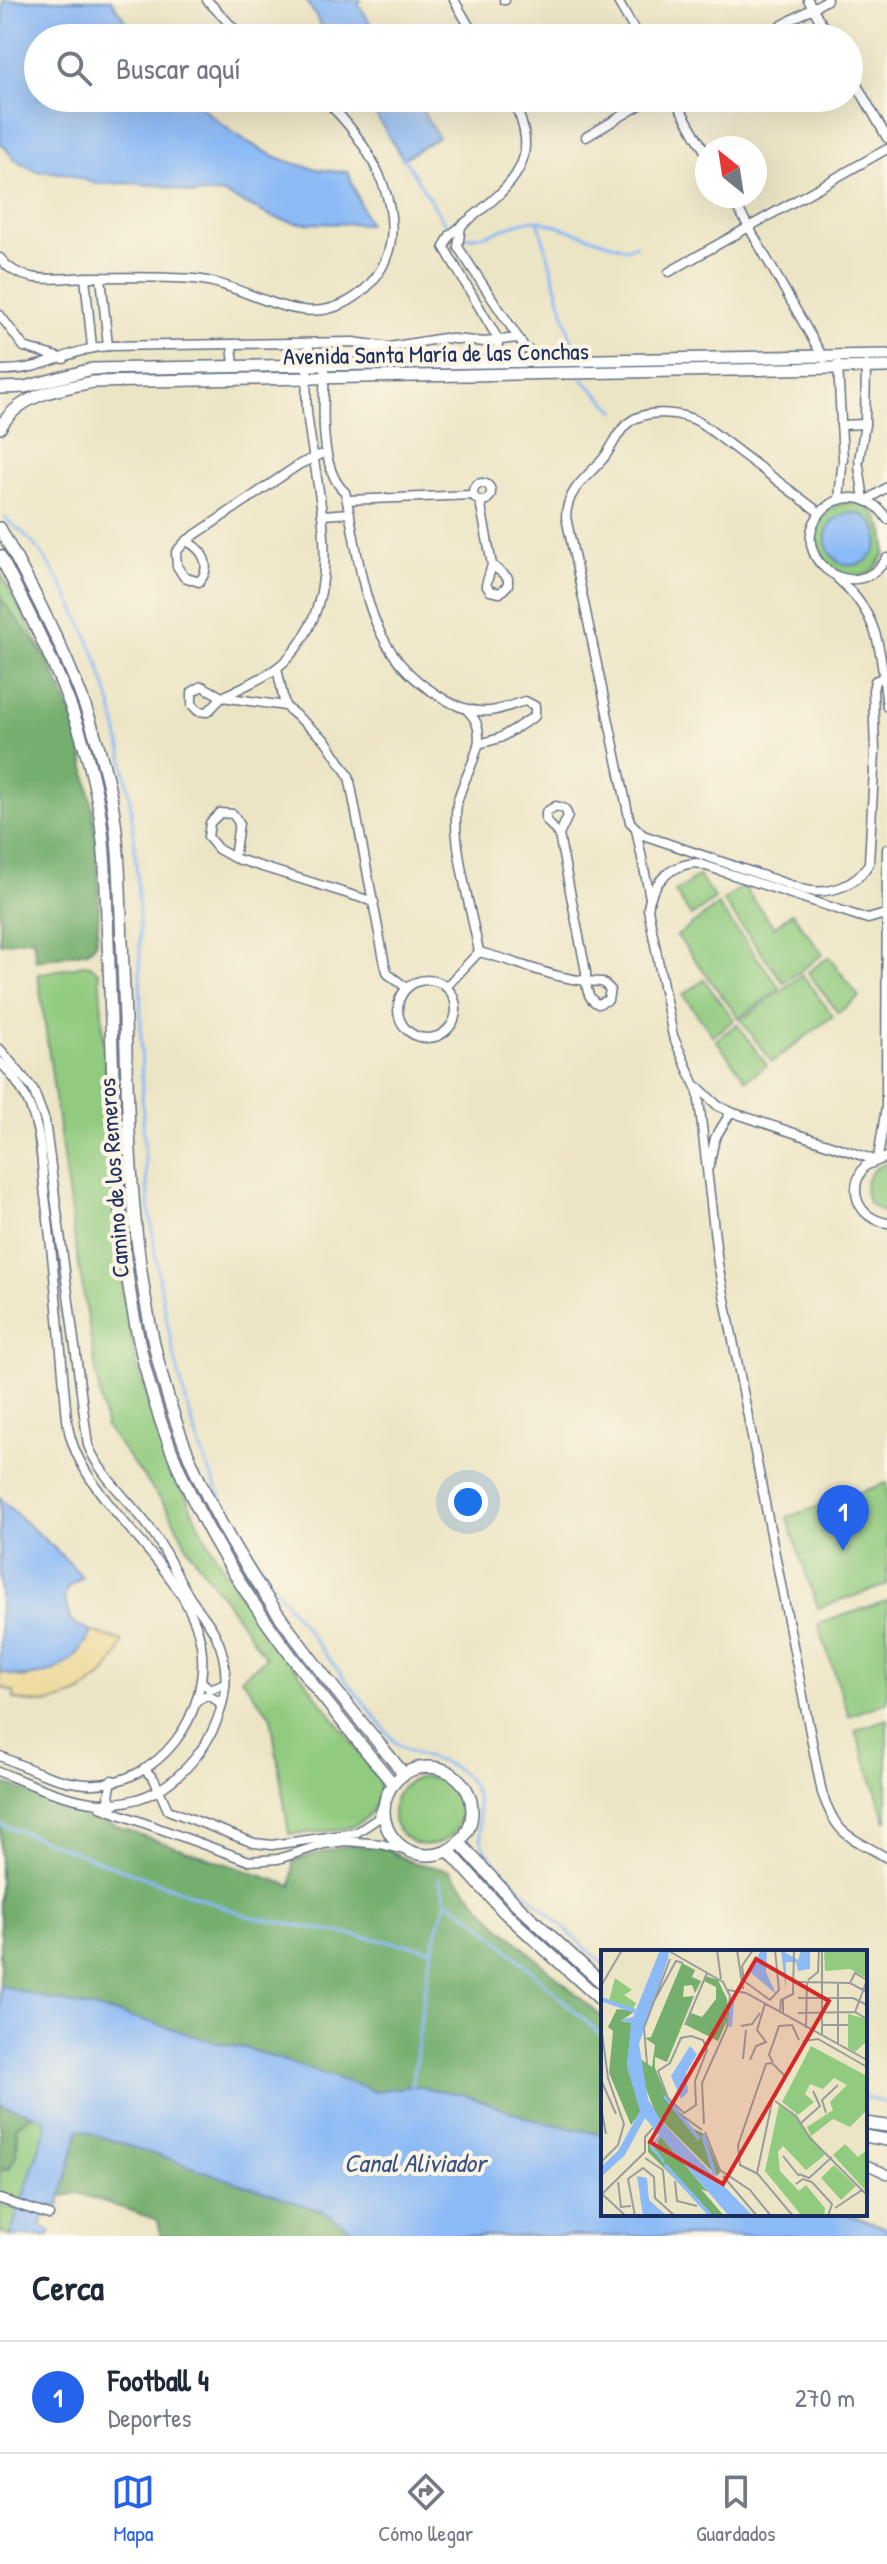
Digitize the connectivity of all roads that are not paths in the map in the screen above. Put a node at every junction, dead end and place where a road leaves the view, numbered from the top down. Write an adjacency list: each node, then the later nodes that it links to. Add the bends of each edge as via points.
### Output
1 (207, 0): 6 (street)
2 (454, 0): 7 (street)
3 (617, 0): 8 (street)
4 (827, 0): 5 (street)
5 (810, 4): 9 (street); 10 (street)
6 (230, 24)
7 (468, 24)
8 (631, 24)
9 (780, 24)
10 (822, 24)
11 (863, 96): 18 (street)
12 (335, 112): 26 (street, via 369,157 391,213 387,256 358,295 314,310 215,282)
13 (518, 112): 21 (street, via 527,148 522,165 504,192)
14 (628, 112): 17 (street)
15 (682, 112): 16 (street)
16 (696, 136)
17 (586, 137)
18 (887, 138)
19 (887, 149): 22 (street)
20 (738, 208): 22 (street)
21 (461, 226): 28 (street, via 458,247); 29 (street, via 444,247 446,257)
22 (748, 226): 24 (street); 39 (street)
23 (0, 258): 25 (street, via 27,276)
24 (669, 272)
25 (85, 277): 26 (street); 34 (street)
26 (101, 277): 33 (street)
27 (0, 315): 36 (street, via 24,347)
28 (517, 338): 29 (street); 37 (street)
29 (498, 339): 30 (street, via 444,338 389,347); 38 (street)
30 (353, 342): 31 (street); 42 (street)
31 (309, 343): 32 (street); 47 (street)
32 (232, 344): 33 (street); 43 (street)
33 (108, 346): 34 (street)
34 (92, 347): 36 (street)
35 (887, 355): 41 (main road, Avenida Santa María de las Conchas)
36 (65, 359): 45 (street, via 32,369)
37 (552, 361): 38 (main road, Avenida Santa María de las Conchas); 39 (main road, Avenida Santa María de las Conchas)
38 (497, 362): 42 (main road, Avenida Santa María de las Conchas)
39 (824, 362): 40 (main road, Avenida Santa María de las Conchas); 46 (main road, Avenida Santa María de las Conchas)
40 (838, 362): 41 (main road, Avenida Santa María de las Conchas); 50 (street)
41 (866, 362): 44 (main road, Avenida Santa María de las Conchas); 49 (street)
42 (410, 364): 46 (main road, Avenida Santa María de las Conchas)
43 (234, 366): 47 (main road, Avenida Santa María de las Conchas); 48 (main road, Avenida Santa María de las Conchas, via 92,369 25,387)
44 (887, 367)
45 (0, 370)
46 (325, 371): 47 (main road, Avenida Santa María de las Conchas); 52 (street)
47 (307, 372): 51 (main road, Avenida Santa María de las Conchas, via 93,382 34,397 17,407); 53 (street, via 307,410)
48 (0, 388)
49 (865, 424): 50 (street); 55 (street)
50 (841, 425): 54 (street)
51 (0, 428)
52 (328, 453): 53 (street); 56 (street)
53 (316, 456): 57 (street); 67 (street)
54 (843, 459): 55 (street); 60 (street)
55 (859, 459): 61 (street)
56 (334, 481): 57 (street); 59 (street)
57 (319, 484): 64 (street)
58 (887, 487): 61 (street)
59 (347, 500): 62 (street); 70 (street, via 476,498)
60 (839, 500): 61 (street); 63 (street)
61 (865, 500): 65 (street)
62 (350, 513): 64 (street); 76 (street, via 370,610 385,647 416,681)
63 (820, 513): 71 (street, via 812,548 824,569); 78 (street, via 701,423 673,415 651,414 629,423 576,488 567,505 626,813)
64 (322, 515): 72 (street, via 319,605 302,641)
65 (887, 519)
66 (0, 528): 104 (main road, Camino de los Remeros, via 73,669 107,778 117,839 135,1224 147,1315 174,1416 210,1505 256,1584)
67 (186, 541): 67 (street, via 176,552 177,566 184,577 199,582 206,562)
68 (0, 556): 106 (main road, Camino de los Remeros, via 70,698 99,809 121,1225 134,1318 160,1420 198,1511 244,1592)
69 (887, 558): 71 (street, via 868,576)
70 (492, 565)
71 (835, 576): 73 (street, via 870,615)
72 (277, 668): 74 (street); 74 (street, via 222,697)
73 (885, 675): 75 (street); 78 (street, via 873,690 869,863 850,883 825,892 805,890)
74 (285, 706): 84 (street, via 326,741 349,776)
75 (887, 707)
76 (467, 710): 77 (street); 77 (street, via 493,711 525,701 536,710 526,724)
77 (479, 744): 86 (street, via 456,808)
78 (636, 829): 83 (street)
79 (559, 835): 86 (street, via 586,982)
80 (887, 849): 82 (street)
81 (234, 858): 81 (street, via 208,837 210,823 220,813 237,818); 84 (street)
82 (886, 893): 85 (street)
83 (650, 898): 85 (street, via 676,867 697,863 868,919); 92 (street, via 673,1036)
84 (374, 902): 88 (street, via 388,974)
85 (885, 914): 89 (street)
86 (479, 952): 87 (street)
87 (446, 987): 88 (street, via 422,981); 88 (street, via 455,1002 454,1019 444,1033 428,1038 411,1034 400,1021 399,1003)
88 (407, 988)
89 (886, 1046): 94 (street)
90 (0, 1049): 98 (street, via 33,1089 45,1121 88,1445 151,1529 216,1636)
91 (0, 1062): 97 (street, via 23,1090 36,1122 61,1317 69,1434 79,1461 185,1606 200,1643)
92 (693, 1081): 93 (street); 95 (street)
93 (731, 1112): 94 (street); 95 (street, via 715,1138)
94 (880, 1158): 96 (street, via 859,1175 855,1196 866,1215)
95 (708, 1179): 115 (street, via 718,1264 822,1793 847,1837)
96 (885, 1225)
97 (202, 1682): 98 (street, via 214,1689); 99 (street)
98 (225, 1683): 100 (street)
99 (198, 1700): 100 (street, via 213,1697); 102 (street, via 183,1733)
100 (222, 1708): 107 (street, via 217,1727 195,1760)
101 (0, 1756): 105 (street, via 50,1778 87,1784)
102 (144, 1769): 105 (street); 107 (street)
103 (0, 1772): 108 (street)
104 (404, 1774): 106 (main road); 112 (main road, via 427,1767 460,1780 472,1813)
105 (112, 1780): 110 (street)
106 (393, 1784): 109 (main road)
107 (159, 1791): 109 (street, via 174,1814 262,1845 356,1833 377,1819); 110 (street)
108 (88, 1803): 110 (street); 111 (street)
109 (384, 1803): 114 (main road, via 392,1837)
110 (111, 1804): 111 (street)
111 (117, 1813): 114 (street, via 249,1861 346,1841)
112 (459, 1842): 113 (main road); 116 (main road, via 514,1902)
113 (448, 1850): 114 (main road, via 435,1855); 117 (main road, via 514,1922)
114 (411, 1852)
115 (887, 1858)
116 (601, 1982)
117 (601, 2000)
118 (867, 2123): 119 (main road)
119 (887, 2126)
120 (867, 2136): 121 (main road)
121 (887, 2140)
122 (867, 2165): 123 (street)
123 (887, 2174)
124 (0, 2199): 125 (street)
125 (49, 2215)

